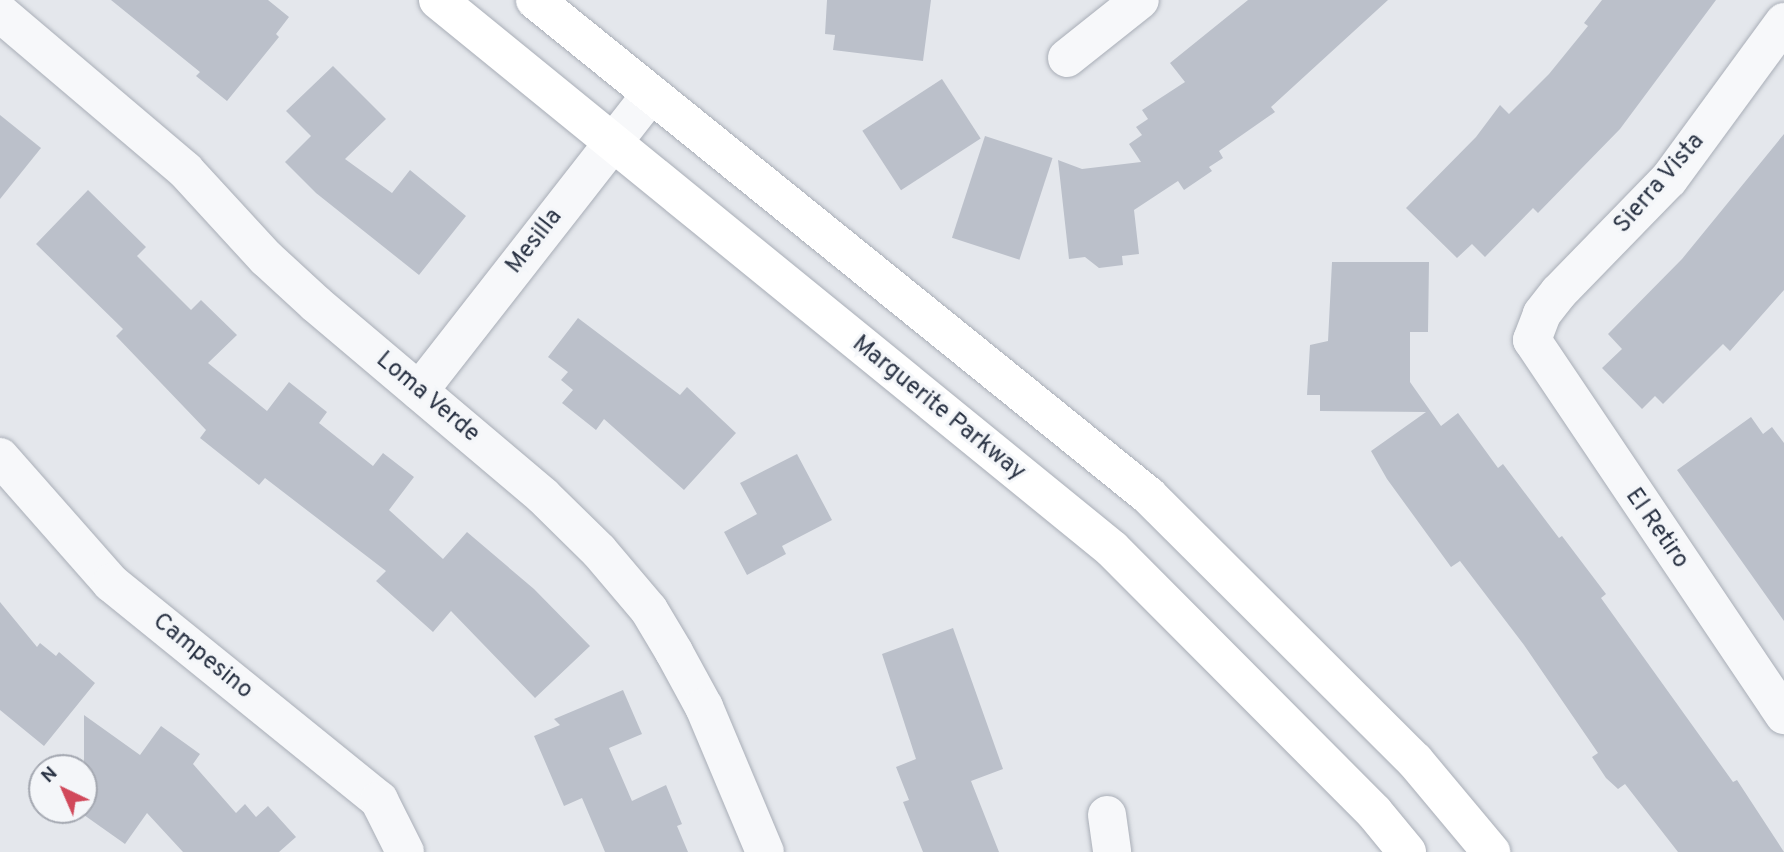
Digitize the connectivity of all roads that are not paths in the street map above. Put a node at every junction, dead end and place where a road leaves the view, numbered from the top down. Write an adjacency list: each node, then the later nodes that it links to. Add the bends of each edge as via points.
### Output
1 (438, 0): 8 (main road, Marguerite Parkway)
2 (535, 0): 7 (main road)
3 (1140, 0): 6 (street)
4 (0, 13): 10 (street, Loma Verde, via 185,170 266,258)
5 (1784, 22): 9 (street, Sierra Vista, via 1669,178 1559,292 1542,314)
6 (1067, 58)
7 (651, 94): 8 (street, Mesilla); 18 (main road, via 1149,496 1415,761)
8 (611, 145): 10 (street, Mesilla); 17 (main road, Marguerite Parkway, via 1112,549 1374,812)
9 (1532, 340): 12 (street, El Retiro)
10 (419, 391): 15 (street, Loma Verde, via 543,496 599,551 649,610 704,707)
11 (0, 457): 14 (street, Campesino, via 111,583 379,800)
12 (1784, 715)
13 (1107, 815): 16 (street)
14 (405, 852)
15 (765, 852)
16 (1112, 852)
17 (1407, 852)
18 (1491, 852)

